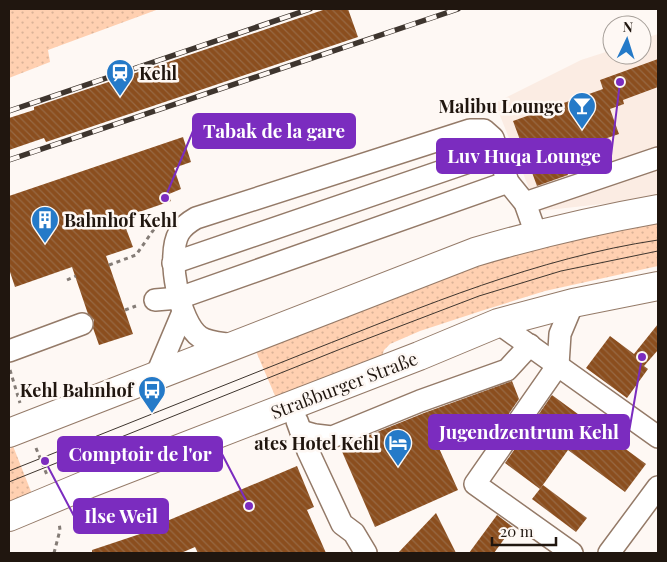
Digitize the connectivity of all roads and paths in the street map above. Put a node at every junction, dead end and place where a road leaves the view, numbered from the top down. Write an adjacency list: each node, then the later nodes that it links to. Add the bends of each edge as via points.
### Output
1 (498, 152): 3 (street); 8 (street); 8 (street, via 493,138 484,130 470,130 196,218 178,234)
2 (658, 158): 4 (street)
3 (508, 182): 4 (street); 15 (street)
4 (525, 204): 7 (street)
5 (658, 209): 7 (main road)
6 (162, 218): 9 (path, via 136,255)
7 (536, 234): 18 (main road, via 475,252)
8 (173, 263): 15 (street)
9 (109, 265)
10 (76, 276): 11 (path)
11 (67, 280)
12 (657, 285): 14 (main road, Straßburger Straße)
13 (155, 300): 15 (street)
14 (573, 303): 16 (main road, Straßburger Straße); 21 (street, via 560,334)
15 (181, 305): 18 (street, via 188,325 201,338); 23 (street)
16 (498, 323): 19 (street); 24 (main road, Straßburger Straße)
17 (82, 324): 20 (street)
18 (234, 345): 23 (main road)
19 (530, 345): 21 (street); 24 (street, via 507,370 332,437 315,435)
20 (9, 350)
21 (558, 365): 26 (street); 32 (street, via 475,484)
22 (9, 366): 25 (path)
23 (156, 376): 25 (main road)
24 (296, 419): 28 (main road, Straßburger Straße, via 88,484); 31 (street, via 342,524 354,533)
25 (19, 421): 28 (path)
26 (658, 437)
27 (658, 487): 33 (street)
28 (56, 498): 29 (main road, Straßburger Straße); 30 (path, via 60,530)
29 (9, 517)
30 (54, 553)
31 (366, 553)
32 (572, 553)
33 (609, 553)

